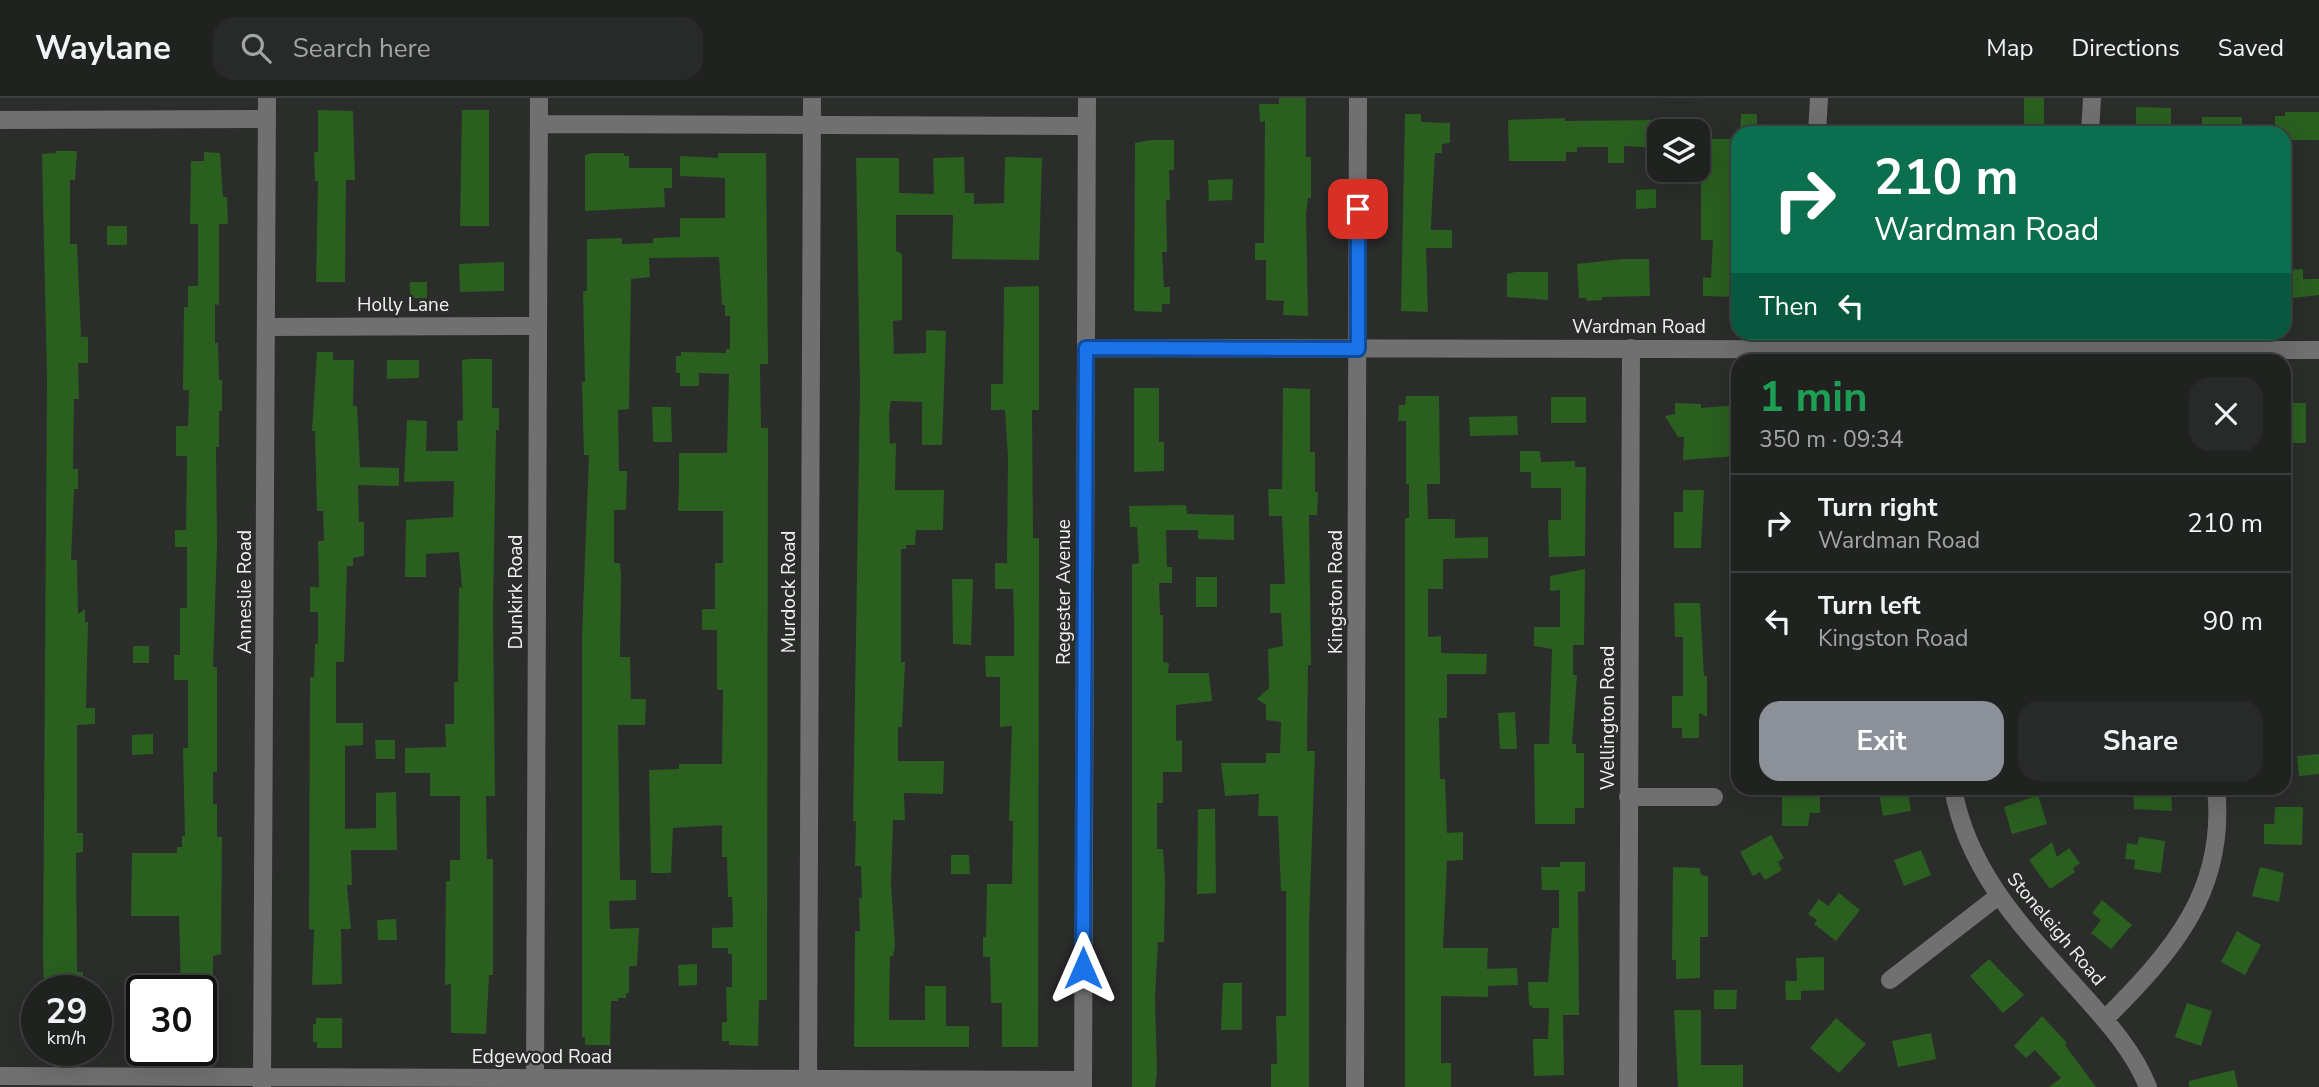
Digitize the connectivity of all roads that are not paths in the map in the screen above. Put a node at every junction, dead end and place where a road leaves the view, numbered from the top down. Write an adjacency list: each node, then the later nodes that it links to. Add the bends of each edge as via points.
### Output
1 (267, 98): 8 (street, Anneslie Road)
2 (539, 98): 10 (street, Dunkirk Road)
3 (812, 98): 11 (street, Murdock Road)
4 (1087, 98): 12 (street, Regester Avenue)
5 (1359, 98): 21 (street, Kingston Road)
6 (1819, 98): 13 (street)
7 (2092, 98): 14 (street)
8 (267, 119): 9 (street); 16 (street, Anneslie Road)
9 (0, 120)
10 (539, 124): 11 (street); 15 (street, Dunkirk Road)
11 (812, 124): 12 (street); 33 (street, Murdock Road)
12 (1087, 126): 18 (street, Regester Avenue)
13 (1817, 126)
14 (2090, 126)
15 (538, 326): 16 (street, Holly Lane); 32 (street, Dunkirk Road)
16 (267, 327): 31 (street, Anneslie Road)
17 (1806, 347): 19 (street, Wardman Road); 20 (street, Wardman Road)
18 (1086, 348): 21 (street, Wardman Road); 34 (street, Regester Avenue)
19 (1631, 348): 21 (street, Wardman Road); 25 (street, Wellington Road)
20 (2076, 348): 22 (street, Wardman Road)
21 (1358, 349): 35 (street, Kingston Road)
22 (2319, 350)
23 (1955, 795): 27 (street, Stoneleigh Road, via 1967,840)
24 (2217, 795): 29 (street, via 2212,866 2200,903 2184,932)
25 (1628, 797): 26 (street); 36 (street, Wellington Road)
26 (1714, 797)
27 (1997, 897): 28 (street); 29 (street, Stoneleigh Road)
28 (1890, 980)
29 (2105, 1019): 37 (street, Stoneleigh Road, via 2129,1050)
30 (0, 1076): 31 (street, Edgewood Road)
31 (262, 1082): 32 (street, Edgewood Road)
32 (534, 1082): 33 (street, Edgewood Road)
33 (808, 1083): 34 (street, Edgewood Road)
34 (1083, 1084)
35 (1356, 1087)
36 (1628, 1087)
37 (2148, 1087)

